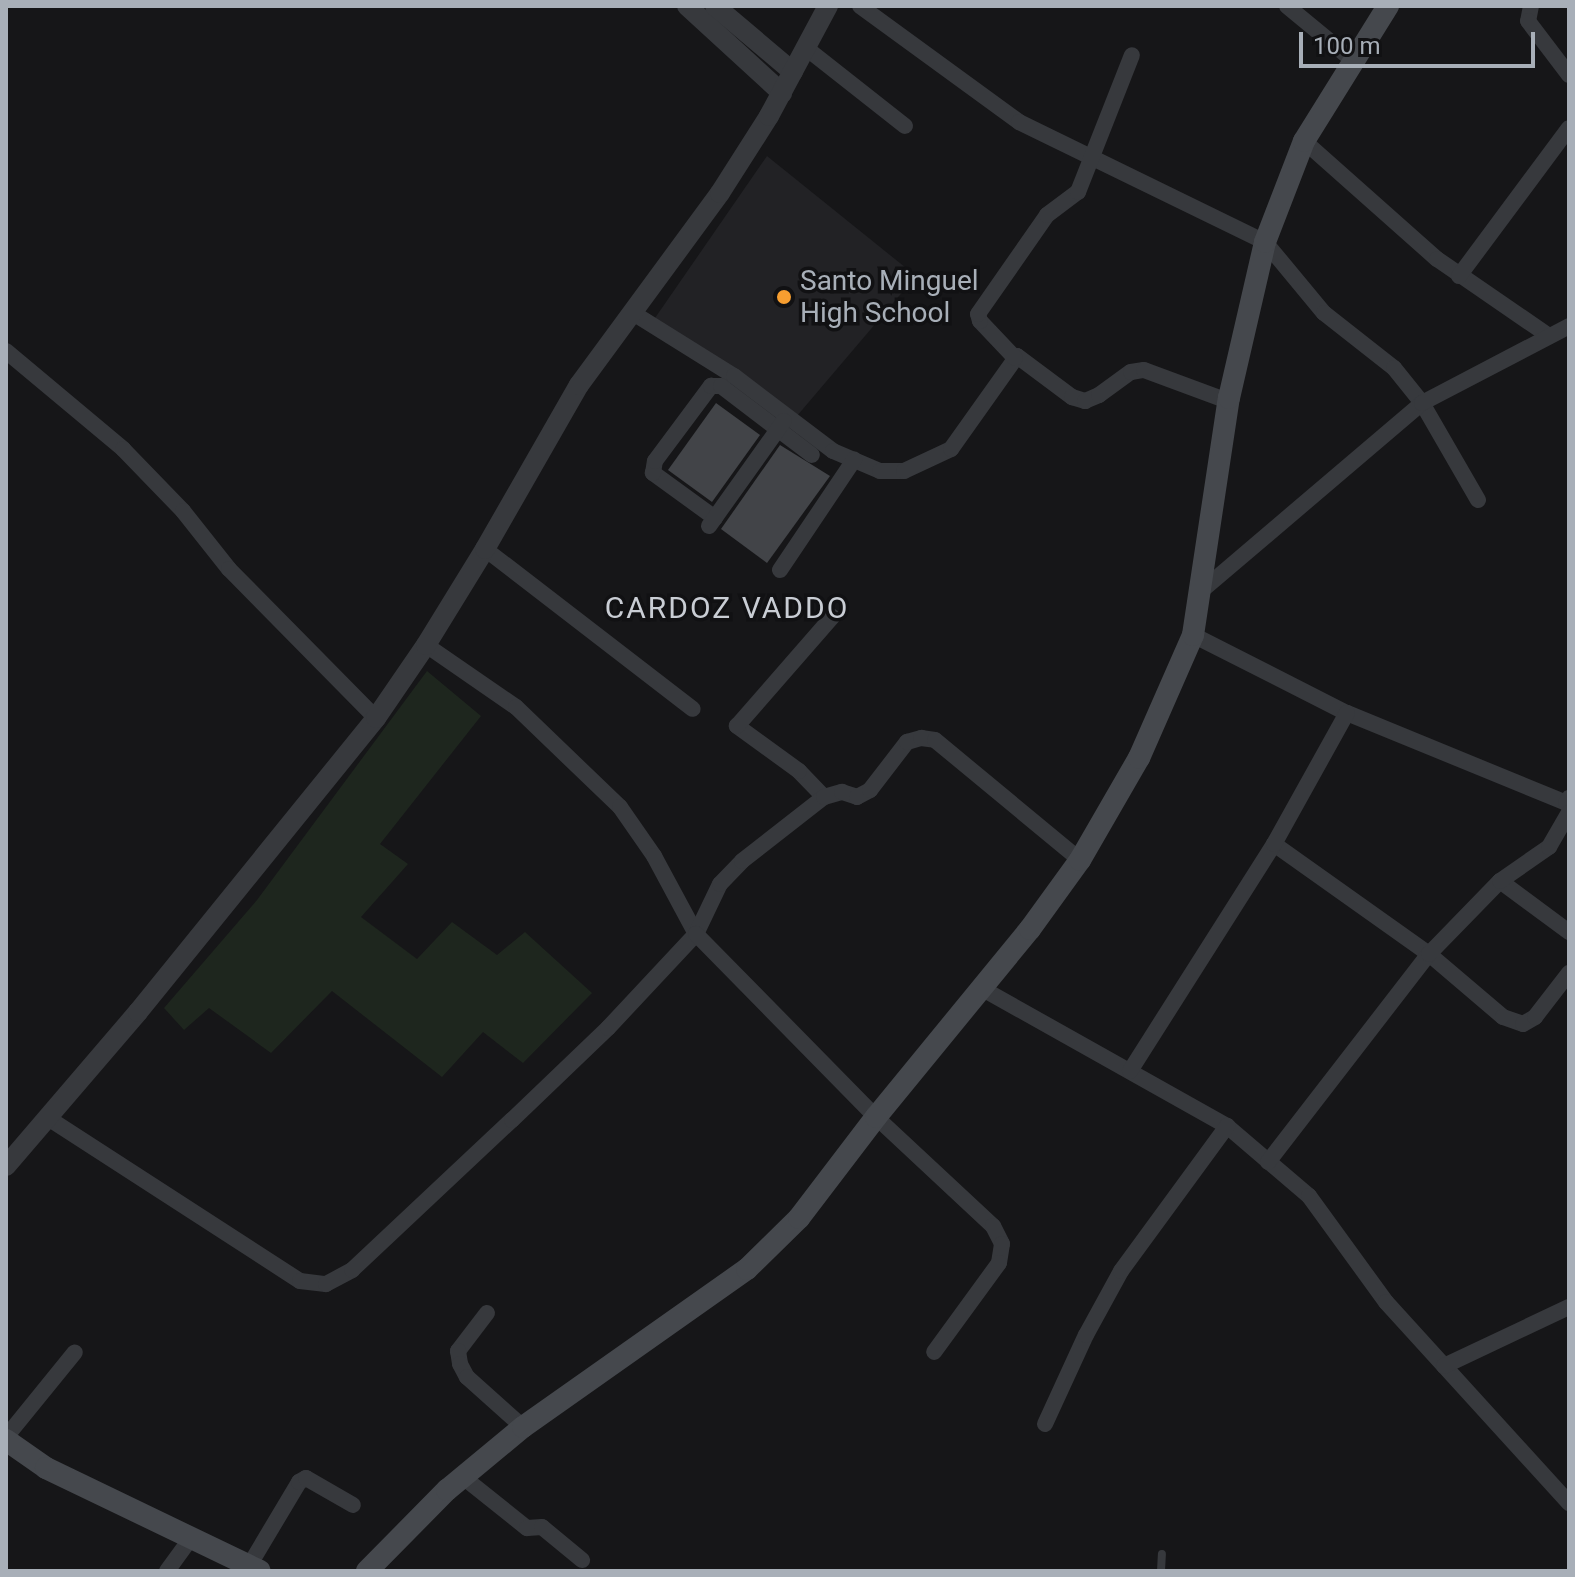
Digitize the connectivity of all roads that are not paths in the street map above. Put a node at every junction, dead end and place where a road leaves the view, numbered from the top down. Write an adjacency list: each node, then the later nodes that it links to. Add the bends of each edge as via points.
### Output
1 (687, 6): 13 (street)
2 (715, 6): 11 (street)
3 (828, 6): 8 (street)
4 (860, 6): 17 (street, via 1019,122)
5 (1287, 6): 10 (street)
6 (1388, 6): 10 (main road)
7 (1531, 6): 12 (street, via 1528,21)
8 (806, 48): 11 (street); 14 (street)
9 (1132, 55): 17 (street)
10 (1355, 62): 16 (main road)
11 (793, 72): 13 (street)
12 (1569, 75)
13 (782, 93): 20 (street, via 720,193)
14 (905, 126)
15 (1569, 128): 19 (street)
16 (1304, 141): 18 (main road); 19 (street)
17 (1090, 156): 18 (street); 24 (street, via 1078,192 1047,215 978,314)
18 (1265, 242): 25 (main road); 26 (street, via 1324,313 1394,368)
19 (1459, 276): 22 (street)
20 (633, 313): 27 (street, via 734,376); 31 (street, via 579,385)
21 (1569, 326): 22 (street)
22 (1549, 336): 26 (street)
23 (6, 351): 39 (street, via 123,449 229,569)
24 (1015, 358): 25 (street, via 1023,357 1072,397 1085,401 1131,372 1144,370); 29 (street, via 951,449 904,471 880,471)
25 (1228, 401): 33 (main road)
26 (1422, 403): 30 (street); 33 (street)
27 (782, 423): 27 (street, via 712,522 653,473 655,461 711,386 721,386); 28 (street); 29 (street)
28 (812, 455)
29 (854, 460): 32 (street)
30 (1478, 500)
31 (485, 549): 36 (street); 37 (street)
32 (780, 570)
33 (1200, 592): 35 (main road)
34 (832, 617): 40 (street, via 737,726 799,771)
35 (1193, 635): 38 (street); 43 (main road, via 1139,758)
36 (426, 645): 39 (street); 46 (street, via 516,707 620,807 654,856)
37 (693, 709)
38 (1347, 713): 41 (street); 42 (street)
39 (376, 718): 52 (street)
40 (824, 797): 43 (street, via 842,792 857,797 870,790 907,742 935,740); 46 (street, via 720,884)
41 (1568, 807): 44 (street, via 1549,847)
42 (1274, 844): 47 (street); 50 (street)
43 (1080, 860): 49 (main road)
44 (1500, 881): 45 (street); 47 (street)
45 (1569, 932)
46 (696, 934): 51 (street); 52 (street, via 512,1120 352,1270 326,1284 300,1281)
47 (1429, 954): 48 (street, via 1503,1017 1523,1024 1535,1017); 54 (street)
48 (1569, 973)
49 (981, 988): 50 (street); 51 (main road)
50 (1130, 1071): 53 (street)
51 (876, 1117): 59 (street, via 993,1226 1002,1244 999,1263); 62 (main road, via 799,1218 747,1269)
52 (48, 1118): 55 (street)
53 (1227, 1126): 54 (street); 61 (street, via 1121,1271)
54 (1268, 1162): 60 (street, via 1309,1196 1386,1302)
55 (6, 1166)
56 (1569, 1307): 60 (street)
57 (487, 1313): 62 (street, via 458,1351 460,1364 467,1377)
58 (75, 1352): 63 (street)
59 (934, 1352)
60 (1444, 1366): 65 (street)
61 (1045, 1424)
62 (523, 1427): 64 (main road)
63 (6, 1439): 67 (main road, via 46,1468)
64 (463, 1477): 69 (street, via 527,1528 542,1527); 72 (main road)
65 (1569, 1503)
66 (353, 1505): 70 (street, via 306,1478 299,1482)
67 (191, 1538): 70 (main road); 71 (street)
68 (1162, 1554): 73 (lane)
69 (582, 1560)
70 (254, 1568)
71 (167, 1571)
72 (367, 1571)
73 (1161, 1571)

